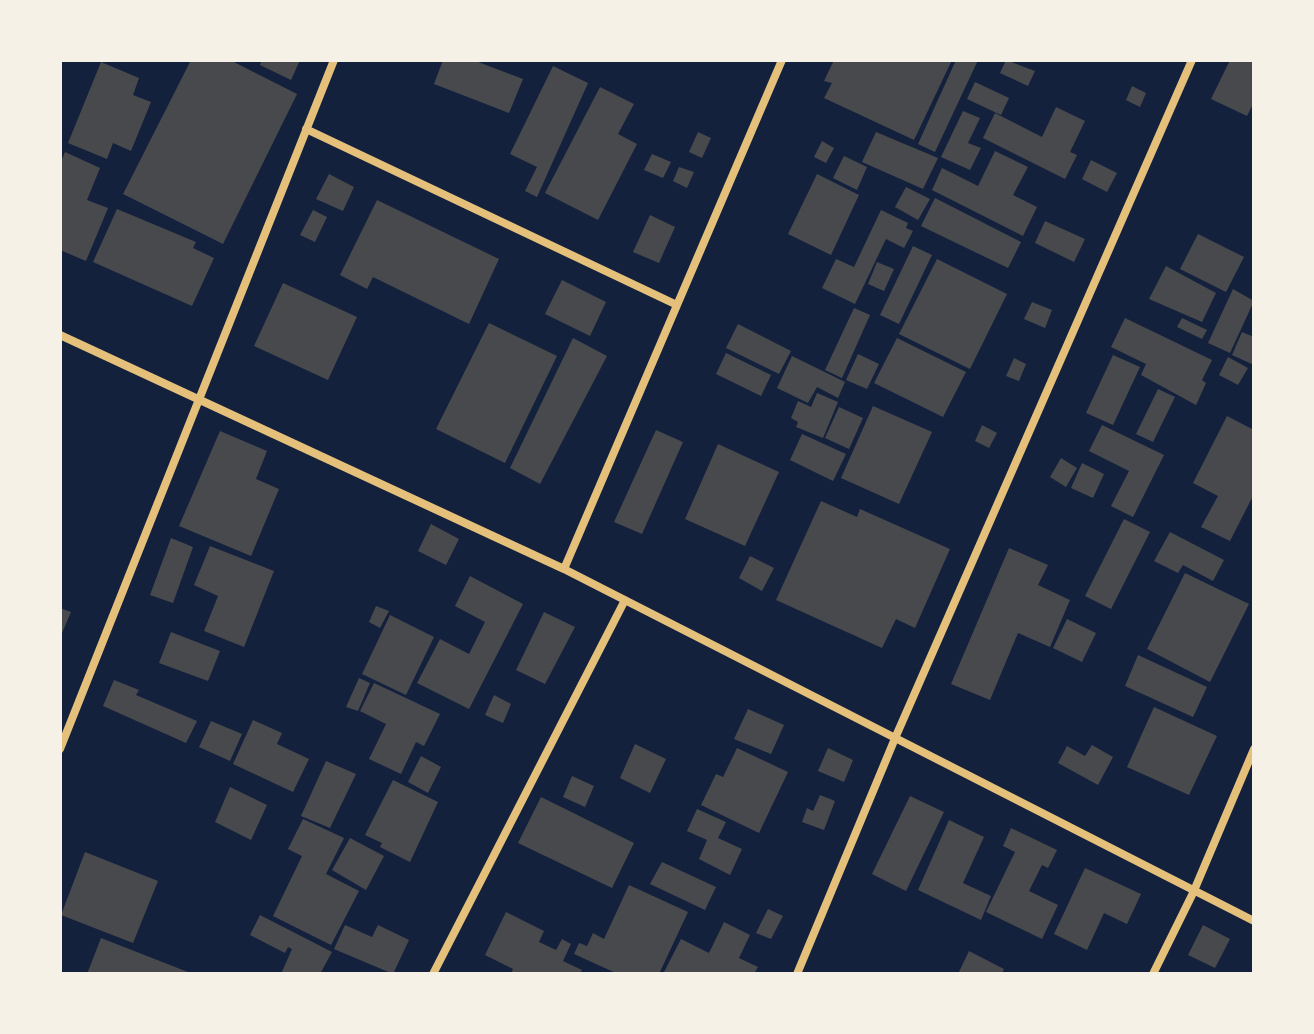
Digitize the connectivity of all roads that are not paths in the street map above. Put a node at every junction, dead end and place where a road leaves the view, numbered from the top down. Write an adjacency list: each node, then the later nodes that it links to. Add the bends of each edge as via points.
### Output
1 (334, 60): 4 (street)
2 (782, 60): 5 (street)
3 (1192, 60): 10 (street)
4 (306, 129): 5 (street); 7 (street)
5 (677, 305): 8 (street)
6 (60, 335): 7 (street)
7 (198, 396): 8 (street); 11 (street)
8 (564, 569): 9 (street)
9 (625, 600): 10 (street); 15 (street)
10 (896, 736): 13 (street); 16 (street)
11 (60, 749)
12 (1254, 749): 13 (street)
13 (1193, 893): 14 (street); 17 (street)
14 (1254, 921)
15 (433, 974)
16 (797, 974)
17 (1153, 974)

